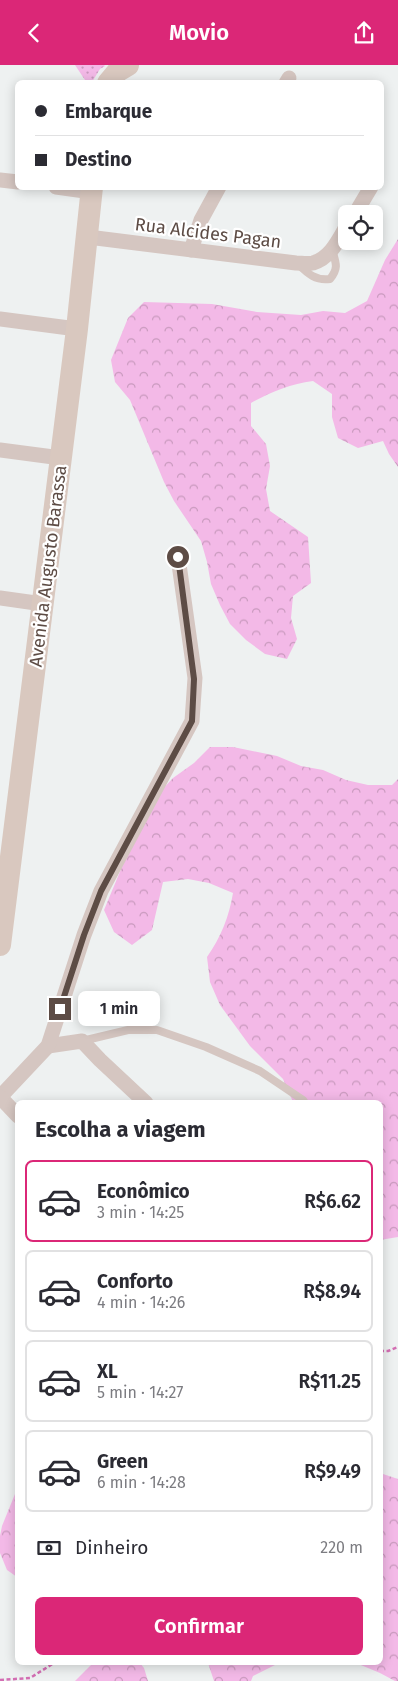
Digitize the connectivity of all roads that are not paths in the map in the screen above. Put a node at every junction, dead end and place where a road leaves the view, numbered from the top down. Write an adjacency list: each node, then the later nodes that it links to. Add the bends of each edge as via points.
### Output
1 (128, 65): 2 (street)
2 (110, 80)
3 (0, 180): 4 (street)
4 (15, 182)
5 (92, 190): 9 (street, Avenida Augusto Barassa)
6 (217, 190): 11 (street, via 201,220)
7 (369, 190): 8 (street)
8 (360, 205)
9 (88, 237): 11 (street, Rua Alcides Pagan); 15 (street, Avenida Augusto Barassa)
10 (338, 238): 12 (street)
11 (191, 250): 13 (street, Rua Alcides Pagan)
12 (327, 254): 13 (street, Rua Alcides Pagan, via 312,263); 13 (lane, via 337,265 336,273 330,279 309,275)
13 (296, 263)
14 (0, 319): 15 (street)
15 (77, 329): 17 (street, Avenida Augusto Barassa)
16 (0, 450): 17 (street)
17 (61, 457): 20 (street, Avenida Augusto Barassa)
18 (178, 557): 23 (street, via 194,679 192,721 101,891)
19 (0, 598): 20 (street)
20 (43, 604): 21 (street, Avenida Augusto Barassa)
21 (0, 945)
22 (82, 1041): 23 (street); 25 (street); 26 (lane, via 128,1030 157,1030 260,1071)
23 (48, 1046): 24 (street)
24 (0, 1097): 27 (street)
25 (143, 1100)
26 (303, 1100)
27 (15, 1113)

